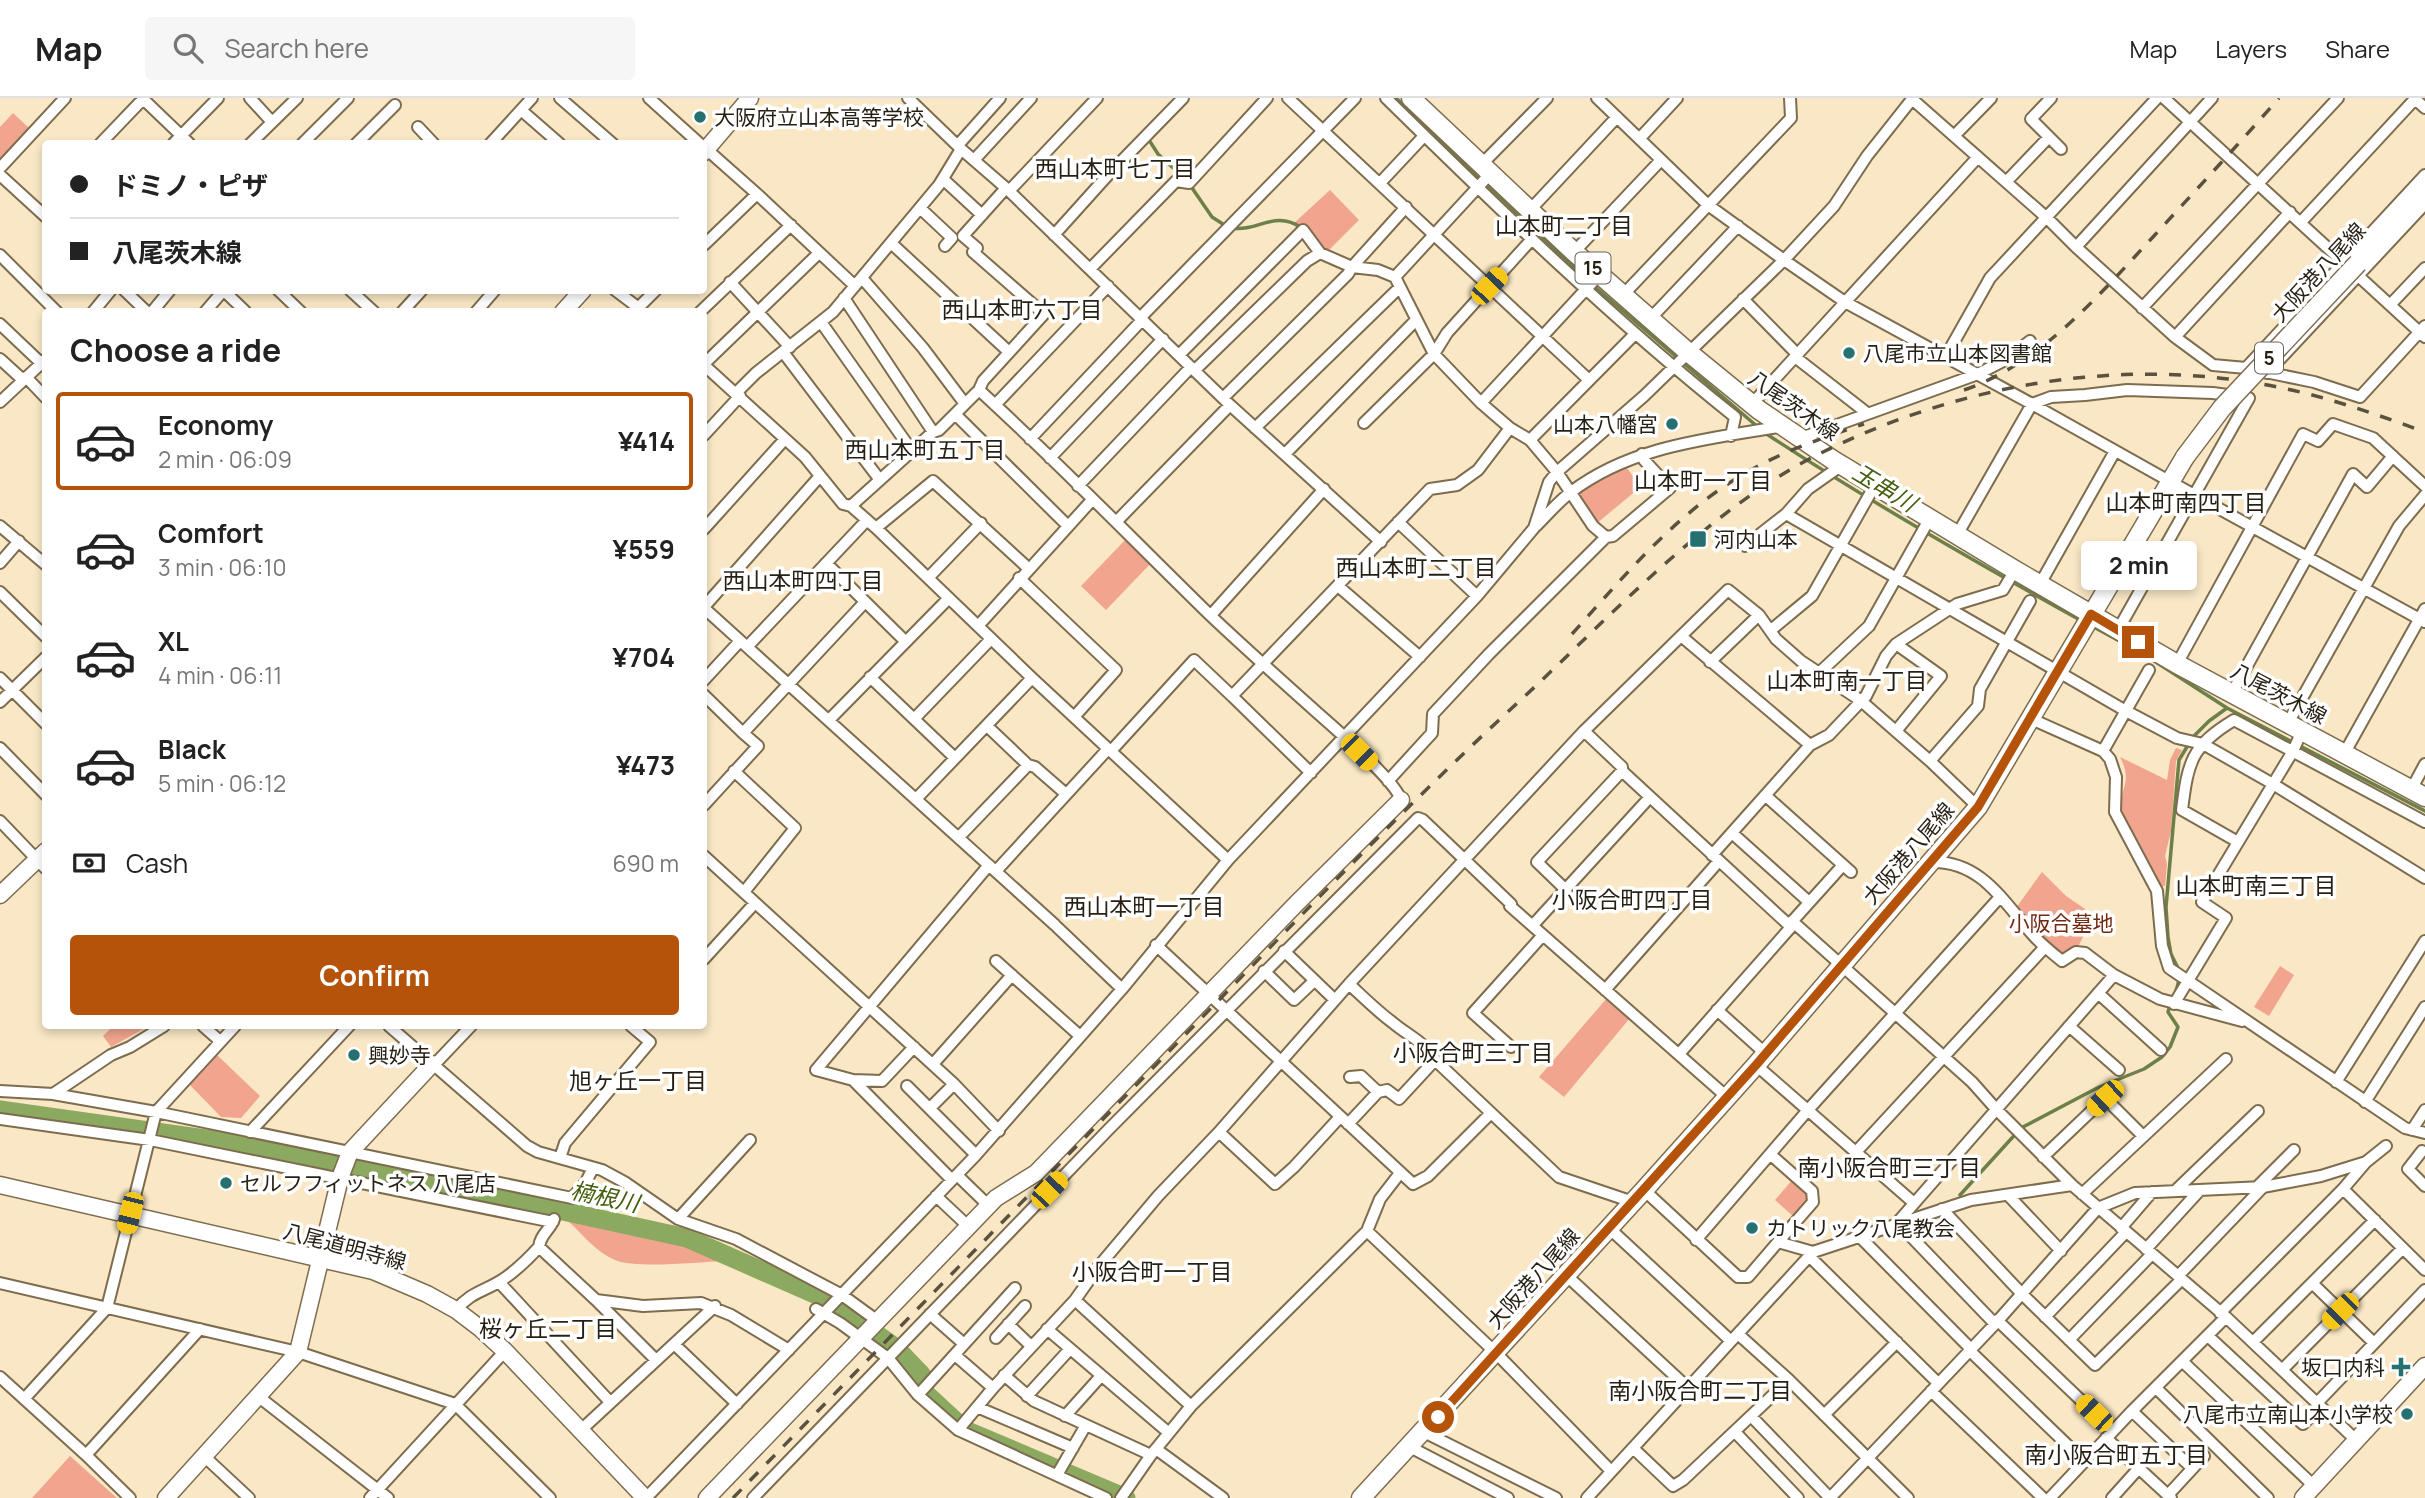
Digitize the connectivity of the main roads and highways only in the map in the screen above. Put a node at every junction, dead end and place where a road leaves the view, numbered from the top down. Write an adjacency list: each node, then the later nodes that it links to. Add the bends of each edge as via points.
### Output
1 (1412, 98): 3 (main road, 八尾茨木線 / 15, via 1483,178 1530,211 1574,252 1592,283 1623,295 1650,319 1680,360 1958,535 2011,576 2040,584)
2 (2425, 191): 3 (main road, 大阪港八尾線 / 5, bridge, via 2222,408 2185,457)
3 (2088, 621): 4 (main road, 八尾茨木線 / 15, via 2118,630 2232,694 2295,738 2344,754); 5 (main road, 大阪港八尾線 / 5, via 1978,807 1639,1196)
4 (2418, 793)
5 (1361, 1498)

